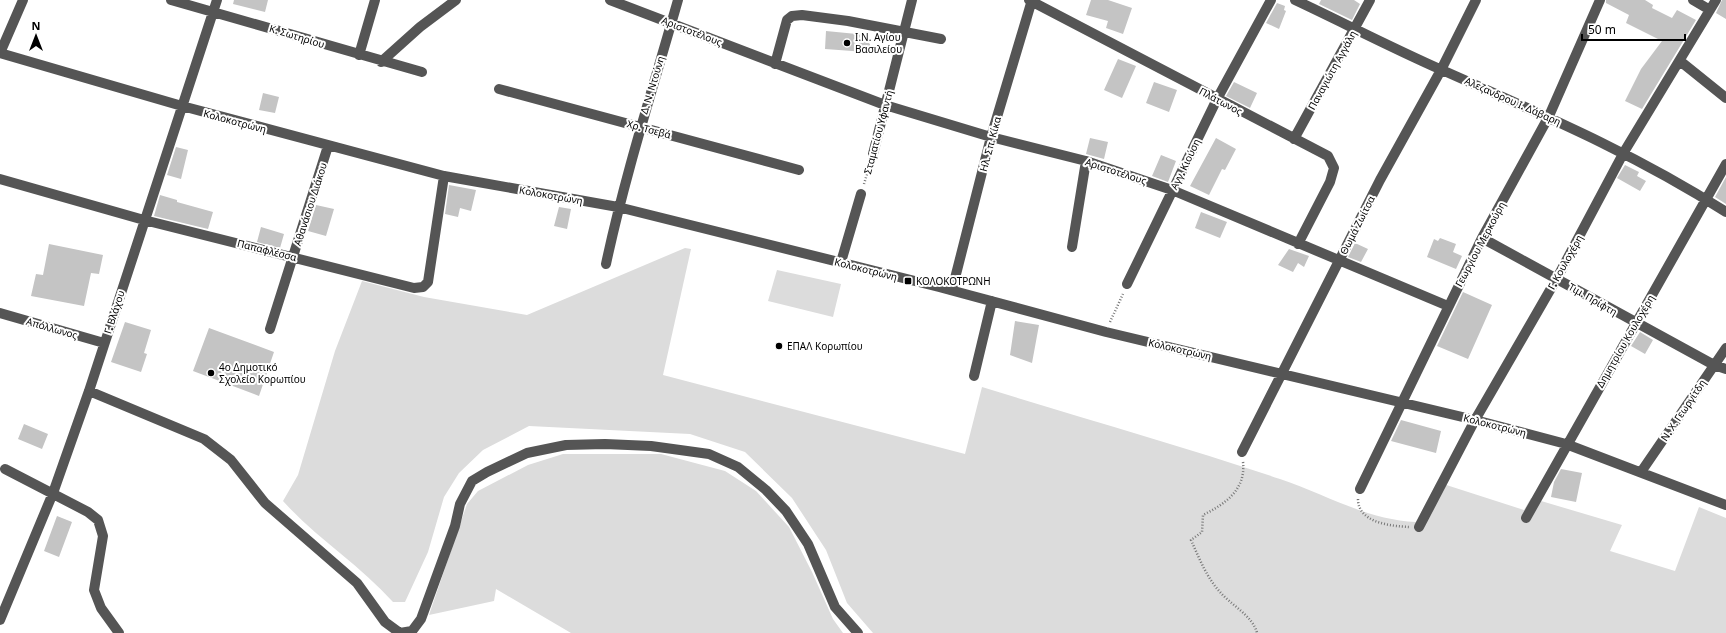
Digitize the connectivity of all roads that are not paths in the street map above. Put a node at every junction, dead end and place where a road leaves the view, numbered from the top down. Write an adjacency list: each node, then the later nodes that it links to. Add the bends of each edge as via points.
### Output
1 (23, 0): 23 (street)
2 (171, 0): 18 (street, Κ. Σωτηρίου)
3 (217, 0): 18 (street, Γ. Βλάχου)
4 (375, 0): 24 (street)
5 (456, 0): 26 (street, via 420,27)
6 (610, 0): 19 (street, Αριστοτέλους)
7 (678, 0): 19 (street, Δ. Ν. Ντούνη)
8 (912, 0): 21 (street, Σταματίου Υφαντή)
9 (1031, 0): 32 (street, Πλάτωνος); 37 (street, Ηλ. Σπ. Κίκα)
10 (1271, 0): 32 (street, Αγγ. Κιούση)
11 (1295, 0): 20 (street, Αλεζανδρου Ι. Δάβαρη)
12 (1370, 0): 20 (street, Παναγιώτη Αγγάλη)
13 (1476, 0): 28 (street, Θωμά Ζωίτσα)
14 (1600, 0): 35 (street, Γεωργίου Μερκούρη)
15 (1693, 0): 17 (street)
16 (1716, 0): 17 (street, Γ. Κουλοχέρη)
17 (1710, 10): 25 (street, Γ. Κουλοχέρη)
18 (213, 11): 24 (street, Κ. Σωτηρίου); 34 (street, Γ. Βλάχου)
19 (671, 23): 27 (street, Αριστοτέλους); 36 (street, Δ. Ν. Ντούνη)
20 (1355, 29): 28 (street, Αλεζανδρου Ι. Δάβαρη); 38 (street, Παναγιώτη Αγγάλη)
21 (902, 33): 22 (street); 27 (street, via 848,21 792,16 787,20); 33 (street, Σταματίου Υφαντή)
22 (941, 40)
23 (0, 53): 34 (street, Κολοκοτρώνη)
24 (359, 55): 26 (street, Κ. Σωτηρίου)
25 (1680, 61): 31 (street); 40 (street, Γ. Κουλοχέρη)
26 (381, 62): 29 (street, Κ. Σωτηρίου)
27 (774, 64): 33 (street, Αριστοτέλους)
28 (1441, 70): 35 (street, Αλεζανδρου Ι. Δάβαρη); 57 (street, Θωμά Ζωίτσα)
29 (422, 72)
30 (499, 89): 36 (street, Χρ. Τσεβά)
31 (1726, 98)
32 (1217, 99): 38 (street, Πλάτωνος); 47 (street, Αγγ. Κιούση)
33 (885, 105): 37 (street, Αριστοτέλους); 41 (street, Σταματίου Υφαντή)
34 (182, 106): 39 (street, Κολοκοτρώνη); 52 (street, Γ. Βλάχου)
35 (1549, 116): 40 (street, Αλεζανδρου Ι. Δάβαρη); 53 (street, Γεωργίου Μερκούρη)
36 (640, 127): 44 (street, Χρ. Τσεβά); 50 (street, Δ. Ν. Ντούνη)
37 (991, 137): 42 (street, Αριστοτέλους); 62 (street, Ηλ. Σπ. Κίκα)
38 (1294, 139): 54 (street, Πλάτωνος, via 1328,156 1334,168 1330,182)
39 (328, 146): 45 (street, Κολοκοτρώνη); 56 (street, Αθανάσιου Διάκου)
40 (1624, 152): 49 (street, Αλεζανδρου Ι. Δάβαρη); 60 (street, Γ. Κουλοχέρη)
41 (873, 154)
42 (1086, 161): 47 (street, Αριστοτέλους); 55 (street)
43 (1726, 164): 49 (street, Δημητρίου Κουλοχέρη)
44 (800, 170)
45 (444, 176): 50 (street, Κολοκοτρώνη); 56 (street, Παπαφλέσσα, via 428,282 423,287 414,288)
46 (0, 179): 52 (street, Παπαφλέσσα)
47 (1172, 190): 54 (street, Αριστοτέλους); 61 (street, Αγγ. Κιούση)
48 (861, 194): 58 (street)
49 (1705, 198): 51 (street, Αλεζανδρου Ι. Δάβαρη); 66 (street, Δημητρίου Κουλοχέρη)
50 (618, 207): 58 (street, Κολοκοτρώνη); 59 (street, Δ. Ν. Ντούνη)
51 (1726, 212)
52 (144, 220): 56 (street, Παπαφλέσσα); 68 (street, Γ. Βλάχου)
53 (1482, 238): 60 (street, Τιμ. Πρίφτη); 64 (street, Γεωργίου Μερκούρη)
54 (1298, 244): 57 (street, Αριστοτέλους)
55 (1072, 246)
56 (293, 257): 67 (street, Αθανάσιου Διάκου)
57 (1339, 260): 64 (street, Αριστοτέλους); 72 (street, Θωμά Ζωίτσα)
58 (840, 262): 62 (street, Κολοκοτρώνη)
59 (606, 264)
60 (1557, 278): 66 (street, Τιμ. Πρίφτη); 76 (street, Γ. Κουλοχέρη)
61 (1127, 284)
62 (952, 290): 63 (street, Κολοκοτρώνη)
63 (992, 301): 72 (street, Κολοκοτρώνη, via 1106,332); 73 (street)
64 (1448, 306): 75 (street, Γεωργίου Μερκούρη)
65 (0, 313): 68 (street, Απόλλωνος)
66 (1636, 323): 70 (street, Τιμ. Πρίφτη); 77 (street, Δημητρίου Κουλοχέρη)
67 (270, 329)
68 (104, 343): 74 (street, Γ. Βλάχου)
69 (1726, 348): 70 (street, Ν. Χ. Γεωργίτδη)
70 (1714, 365): 71 (street, Τιμ. Πρίφτη); 80 (street, Ν. Χ. Γεωργίτδη)
71 (1726, 369)
72 (1281, 373): 75 (street, Κολοκοτρώνη); 78 (street, Θωμά Ζωίτσα)
73 (974, 376)
74 (89, 391): 82 (street, Γ. Βλάχου); 88 (street, via 204,439 231,460 266,503 357,583 385,622 400,633 412,632 421,619 455,526 460,504 472,481 527,453 566,445 605,444 651,446 709,454 738,467 786,511 808,544 835,607)
75 (1402, 402): 76 (street, Κολοκοτρώνη); 81 (street, Γεωργίου Μερκούρη)
76 (1475, 420): 77 (street, Κολοκοτρώνη); 85 (street, Γ. Κουλοχέρη)
77 (1566, 444): 80 (street, Κολοκοτρώνη); 84 (street, Δημητρίου Κουλοχέρη)
78 (1242, 452)
79 (5, 469): 82 (street)
80 (1641, 472): 83 (street, Κολοκοτρώνη)
81 (1360, 489)
82 (53, 493): 86 (street, Γ. Βλάχου); 87 (street, via 98,520 103,536 94,590 101,608)
83 (1726, 505)
84 (1526, 518)
85 (1419, 527)
86 (0, 620)
87 (119, 633)
88 (858, 633)

